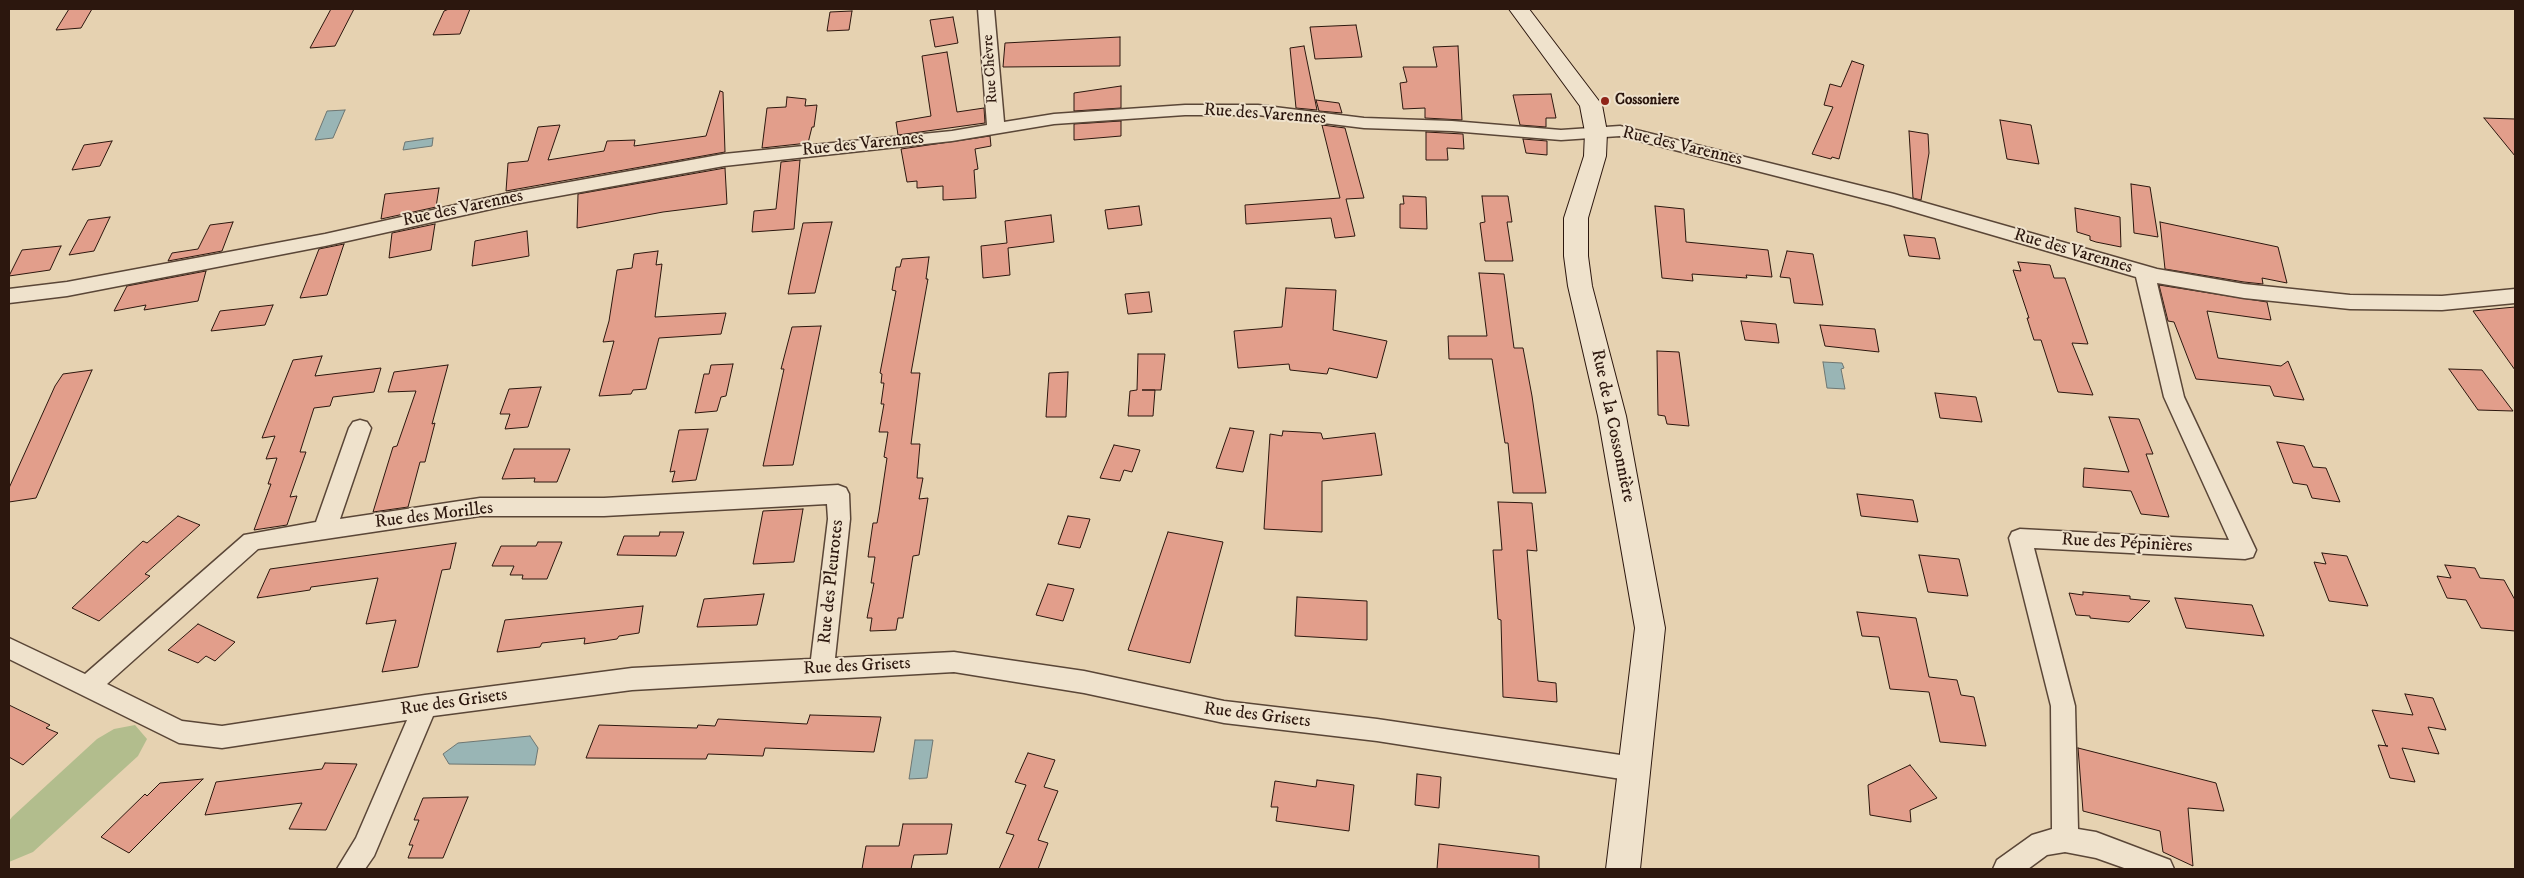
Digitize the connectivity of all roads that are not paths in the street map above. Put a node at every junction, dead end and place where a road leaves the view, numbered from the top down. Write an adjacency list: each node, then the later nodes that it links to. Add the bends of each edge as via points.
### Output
1 (986, 9): 3 (street, Rue Chèvre)
2 (1519, 9): 4 (street, Rue de la Cossonnière, via 1591,106)
3 (996, 128): 4 (street, Rue des Varennes, via 1054,119 1165,110 1258,110 1364,123 1561,135); 6 (street, Rue des Varennes, via 952,136 724,160 509,199 326,240 67,289)
4 (1596, 132): 5 (street, Rue des Varennes, via 1620,131 1749,162 1894,200); 15 (street, Rue de la Cossonnière, via 1595,156 1576,218 1576,256 1580,286 1612,416 1650,628)
5 (2145, 273): 7 (street, Rue des Varennes, via 2244,291 2350,302 2442,302); 16 (street, Rue des Pépinières, via 2174,397 2245,550 2020,538 2063,706)
6 (9, 296)
7 (2515, 296)
8 (360, 428): 10 (street)
9 (838, 494): 10 (street, Rue des Morilles, via 604,507 480,507); 12 (street, Rue des Pleurotes, via 840,519)
10 (325, 530): 13 (street, Rue des Morilles, via 252,542)
11 (9, 648): 13 (street, Rue des Grisets)
12 (822, 669): 14 (street, Rue des Grisets, via 632,679); 15 (street, Rue des Grisets, via 954,662 1084,682 1224,712 1377,730)
13 (87, 687): 14 (street, Rue des Grisets, via 179,732 222,737)
14 (425, 706): 17 (street, via 366,848)
15 (1634, 769): 18 (street, Rue de la Cossonnière)
16 (2064, 840): 19 (street, via 2041,844); 20 (street, via 2096,845)
17 (350, 869)
18 (1623, 869)
19 (2006, 869)
20 (2161, 869)

